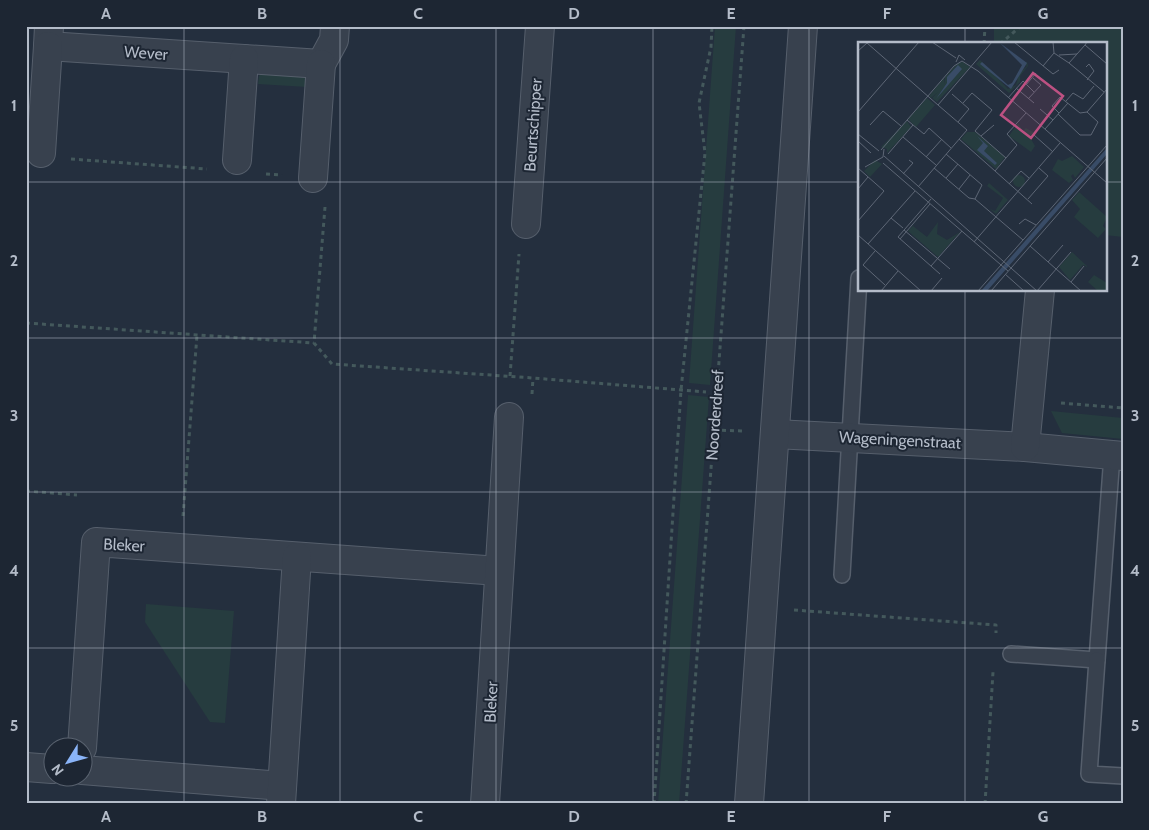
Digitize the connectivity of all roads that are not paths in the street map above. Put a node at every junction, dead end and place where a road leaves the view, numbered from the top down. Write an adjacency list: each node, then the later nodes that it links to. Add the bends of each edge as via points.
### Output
1 (335, 26): 6 (street, via 334,40)
2 (540, 26): 10 (street, Beurtschipper)
3 (803, 26): 14 (street)
4 (48, 36): 5 (street, Wever); 7 (street, Wever)
5 (244, 59): 6 (street, Wever); 8 (street)
6 (321, 64): 9 (street)
7 (41, 153)
8 (226, 165)
9 (313, 178)
10 (526, 224)
11 (858, 291): 15 (lane)
12 (1040, 291): 16 (street)
13 (509, 417): 19 (street, Bleker)
14 (775, 434): 15 (street, Wageningenstraat); 30 (street)
15 (849, 437): 16 (street, Wageningenstraat); 20 (lane)
16 (1025, 447): 17 (street, Wageningenstraat)
17 (1118, 455): 22 (lane)
18 (297, 557): 19 (street, Bleker); 23 (street, Bleker, via 96,542); 28 (street)
19 (499, 570): 29 (street, Bleker)
20 (842, 575)
21 (1011, 654): 22 (lane)
22 (1097, 660): 27 (lane, via 1089,774)
23 (83, 738)
24 (26, 767): 25 (street)
25 (42, 768)
26 (92, 771): 28 (street)
27 (1123, 776)
28 (282, 795)
29 (486, 804)
30 (750, 804)

